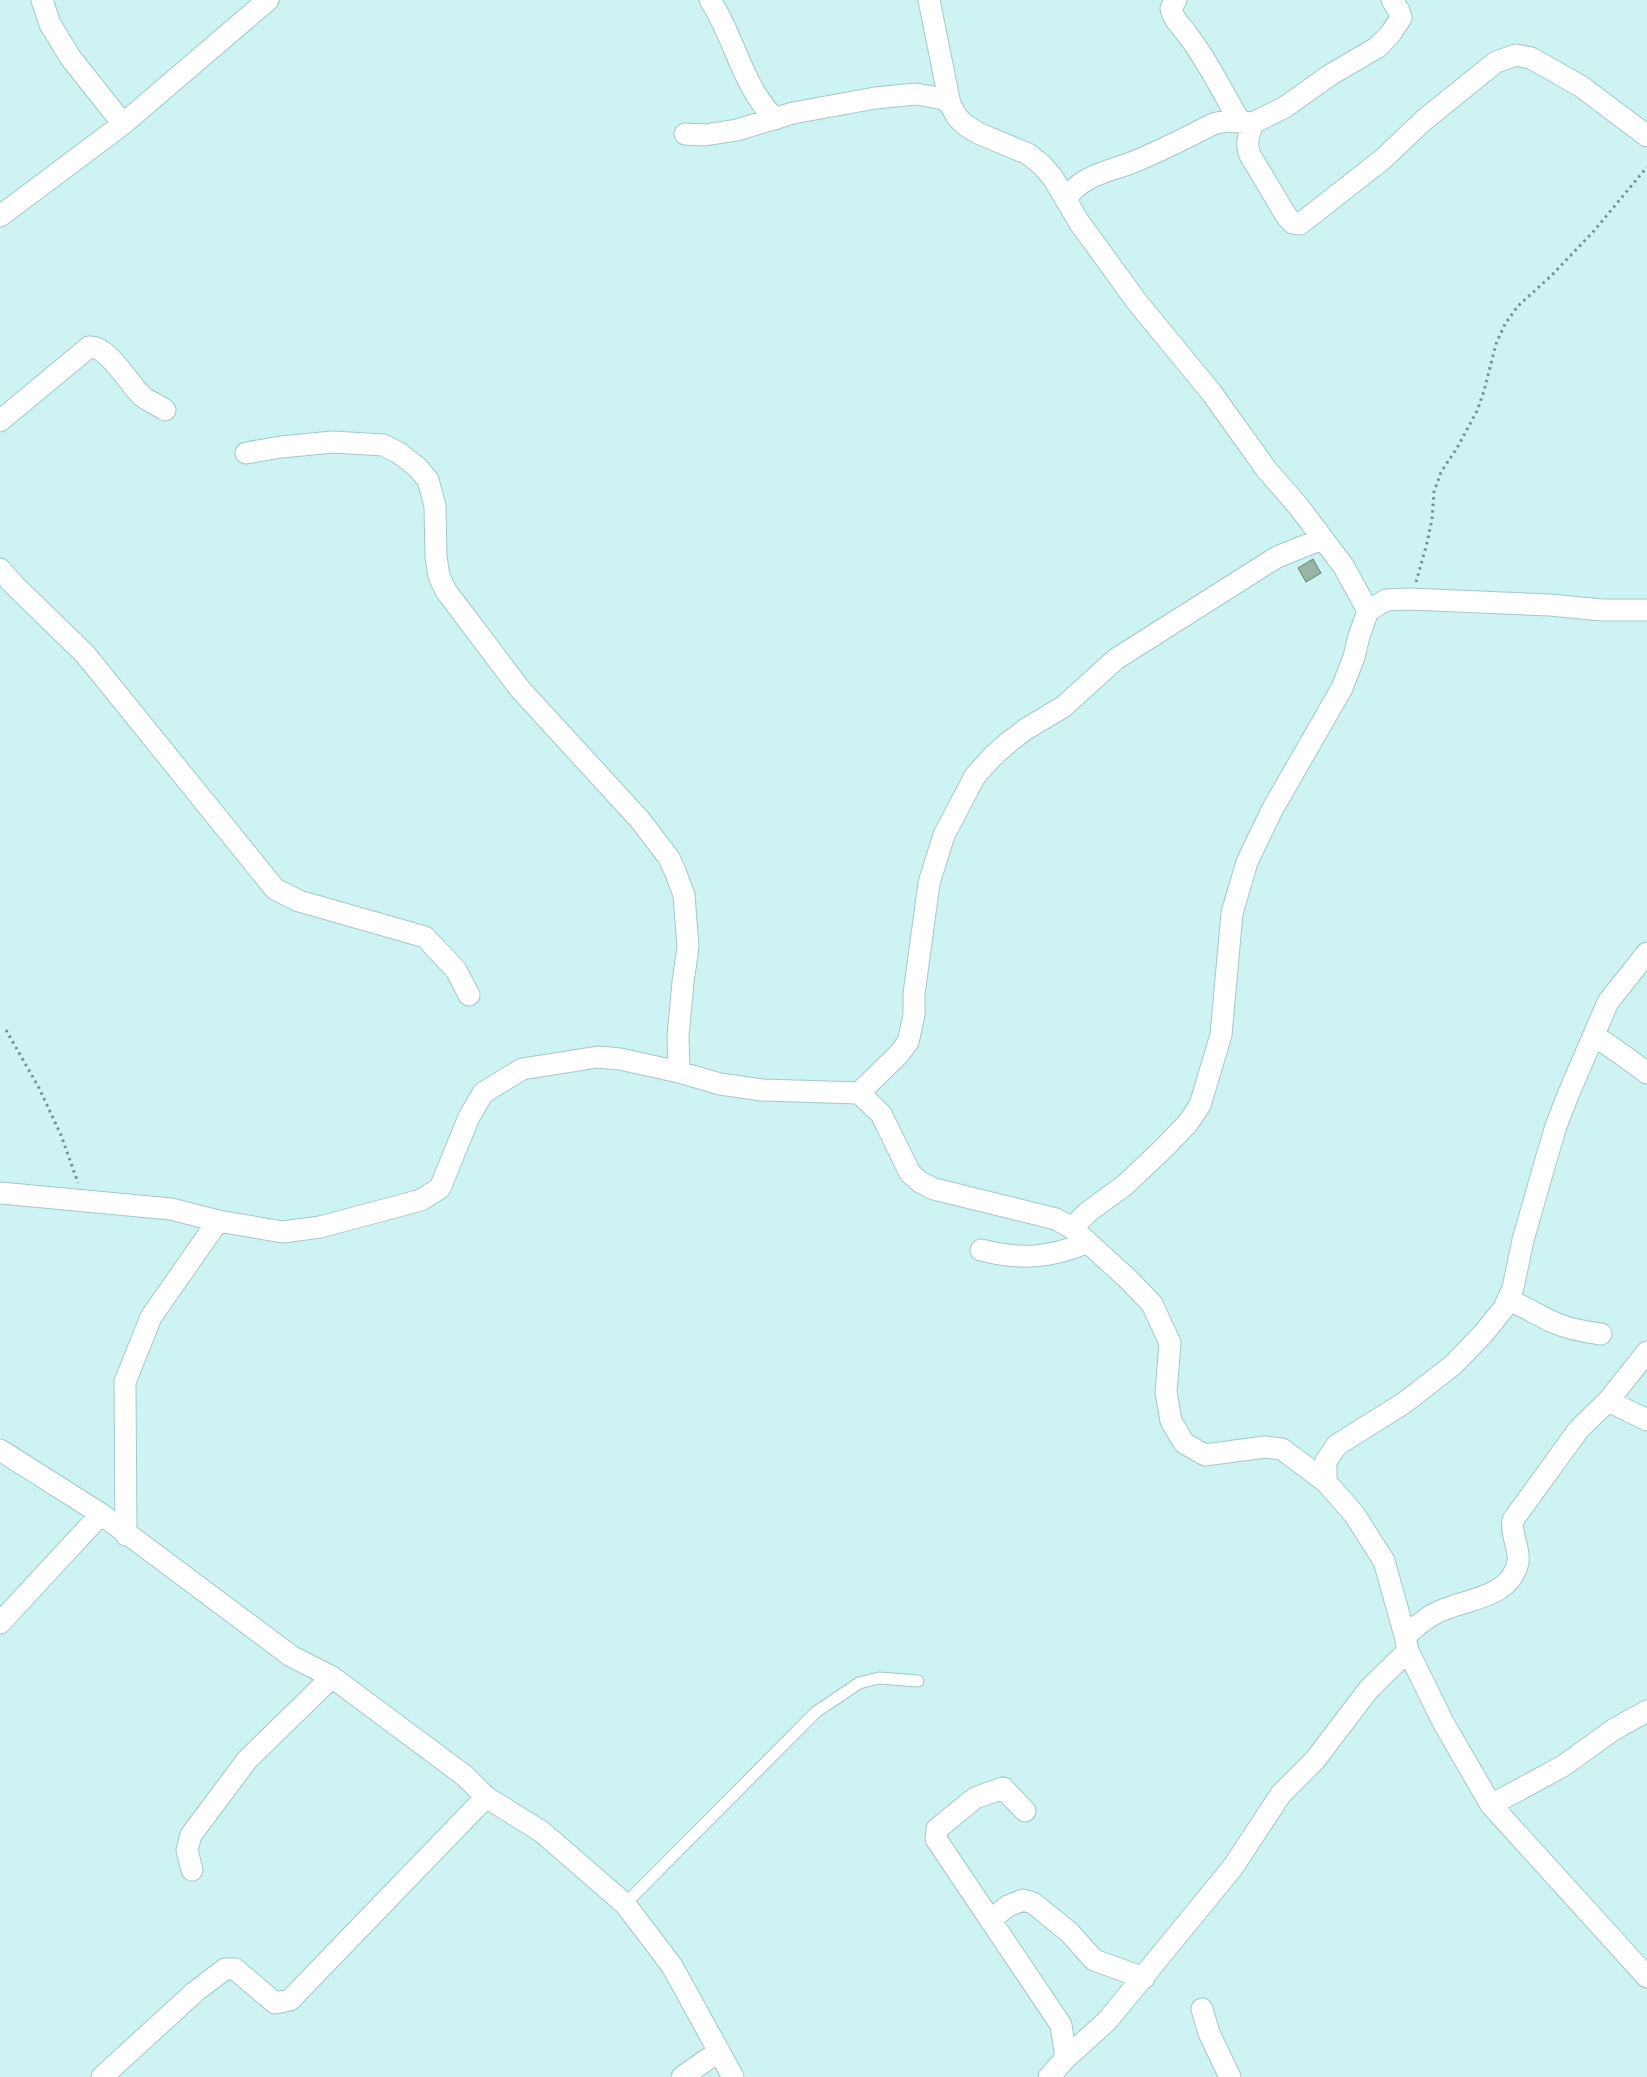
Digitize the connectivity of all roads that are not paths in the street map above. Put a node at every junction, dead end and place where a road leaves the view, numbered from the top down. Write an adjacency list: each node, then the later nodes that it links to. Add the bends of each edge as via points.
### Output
1 (42, 0): 10 (street, via 50,24 70,57)
2 (268, 0): 10 (street)
3 (710, 0): 8 (street, via 756,94)
4 (929, 0): 7 (street)
5 (1176, 0): 9 (street, via 1172,13)
6 (1392, 0): 9 (street, via 1401,18 1378,46 1285,107)
7 (950, 104): 8 (street, via 944,99 916,94 866,100); 13 (street, via 965,125 1028,154 1042,165)
8 (775, 119): 11 (street, via 737,130 705,135)
9 (1247, 123): 12 (street, via 1250,155 1287,217 1300,224 1384,159 1424,120 1496,62 1516,55 1531,58 1582,87); 13 (street, via 1226,121 1213,124 1136,161 1087,179)
10 (122, 124): 14 (street)
11 (685, 134)
12 (1647, 136)
13 (1066, 199): 18 (street, via 1132,294)
14 (0, 216)
15 (165, 410): 16 (street, via 142,396 106,354 95,346 89,346)
16 (0, 421)
17 (246, 453): 25 (street, via 333,442 383,445 399,453 428,480 435,506 439,576 446,591 520,689 640,820 669,858 682,886 688,946 678,1036)
18 (1322, 539): 21 (street, via 1344,567); 27 (street, via 1277,556 1116,660 1063,707 1009,742 976,776 944,835 929,883 910,1036 899,1054)
19 (0, 569): 23 (street, via 85,654 275,888 299,901 425,937 456,970)
20 (1647, 610): 21 (street, via 1410,599 1386,600)
21 (1368, 611): 30 (street, via 1342,688 1272,810 1247,862 1232,912 1221,1035 1200,1105 1164,1148 1125,1185 1088,1212)
22 (1647, 953): 24 (street, via 1608,1002)
23 (469, 995)
24 (1595, 1036): 26 (street); 32 (street, via 1556,1126)
25 (679, 1072): 27 (street, via 720,1084 762,1090); 29 (street, via 598,1057 522,1069 482,1093 468,1117 440,1188 421,1200 320,1228 283,1232)
26 (1647, 1073)
27 (860, 1093): 30 (street, via 881,1114 910,1173 920,1182 934,1189 1056,1219)
28 (0, 1194): 29 (street, via 172,1209)
29 (218, 1221): 40 (street, via 151,1318 125,1382)
30 (1079, 1235): 31 (street, via 1054,1254 1006,1256); 38 (street, via 1152,1304 1163,1325 1170,1343 1166,1392 1170,1421 1184,1443 1205,1455 1265,1447 1282,1449)
31 (981, 1250)
32 (1508, 1300): 33 (street, via 1554,1322); 38 (street, via 1483,1334 1453,1364 1404,1403 1337,1445 1326,1461)
33 (1601, 1334)
34 (1647, 1352): 35 (street)
35 (1608, 1401): 36 (street); 42 (street, via 1579,1429 1513,1520 1518,1562 1504,1584 1482,1598 1435,1613)
36 (1647, 1420)
37 (0, 1450): 39 (street)
38 (1326, 1482): 42 (street, via 1354,1514 1384,1561)
39 (101, 1514): 40 (street); 41 (street)
40 (126, 1535): 43 (street, via 290,1656)
41 (0, 1623)
42 (1407, 1643): 47 (street, via 1444,1724); 53 (street, via 1314,1760 1281,1794 1233,1867)
43 (332, 1677): 46 (street, via 465,1776); 49 (street, via 247,1760 191,1835 187,1850)
44 (918, 1681): 50 (lane, via 879,1678 859,1683 816,1712)
45 (1647, 1711): 47 (street, via 1613,1730 1563,1766)
46 (486, 1797): 50 (street, via 542,1832); 57 (street, via 290,2000 275,2003 235,1969 225,1970 196,1991)
47 (1491, 1805): 52 (street)
48 (1025, 1811): 51 (street, via 1003,1788 975,1798 937,1829 936,1840)
49 (192, 1870)
50 (625, 1904): 55 (street, via 672,1966)
51 (990, 1920): 53 (street, via 1008,1906 1023,1900 1033,1903 1069,1932 1094,1960); 56 (street, via 1061,2025)
52 (1647, 1977)
53 (1144, 1978): 56 (street, via 1107,2022)
54 (1202, 2010): 61 (street)
55 (719, 2051): 58 (street); 59 (street)
56 (1066, 2058): 60 (street)
57 (102, 2077)
58 (682, 2077)
59 (733, 2077)
60 (1049, 2077)
61 (1230, 2077)

